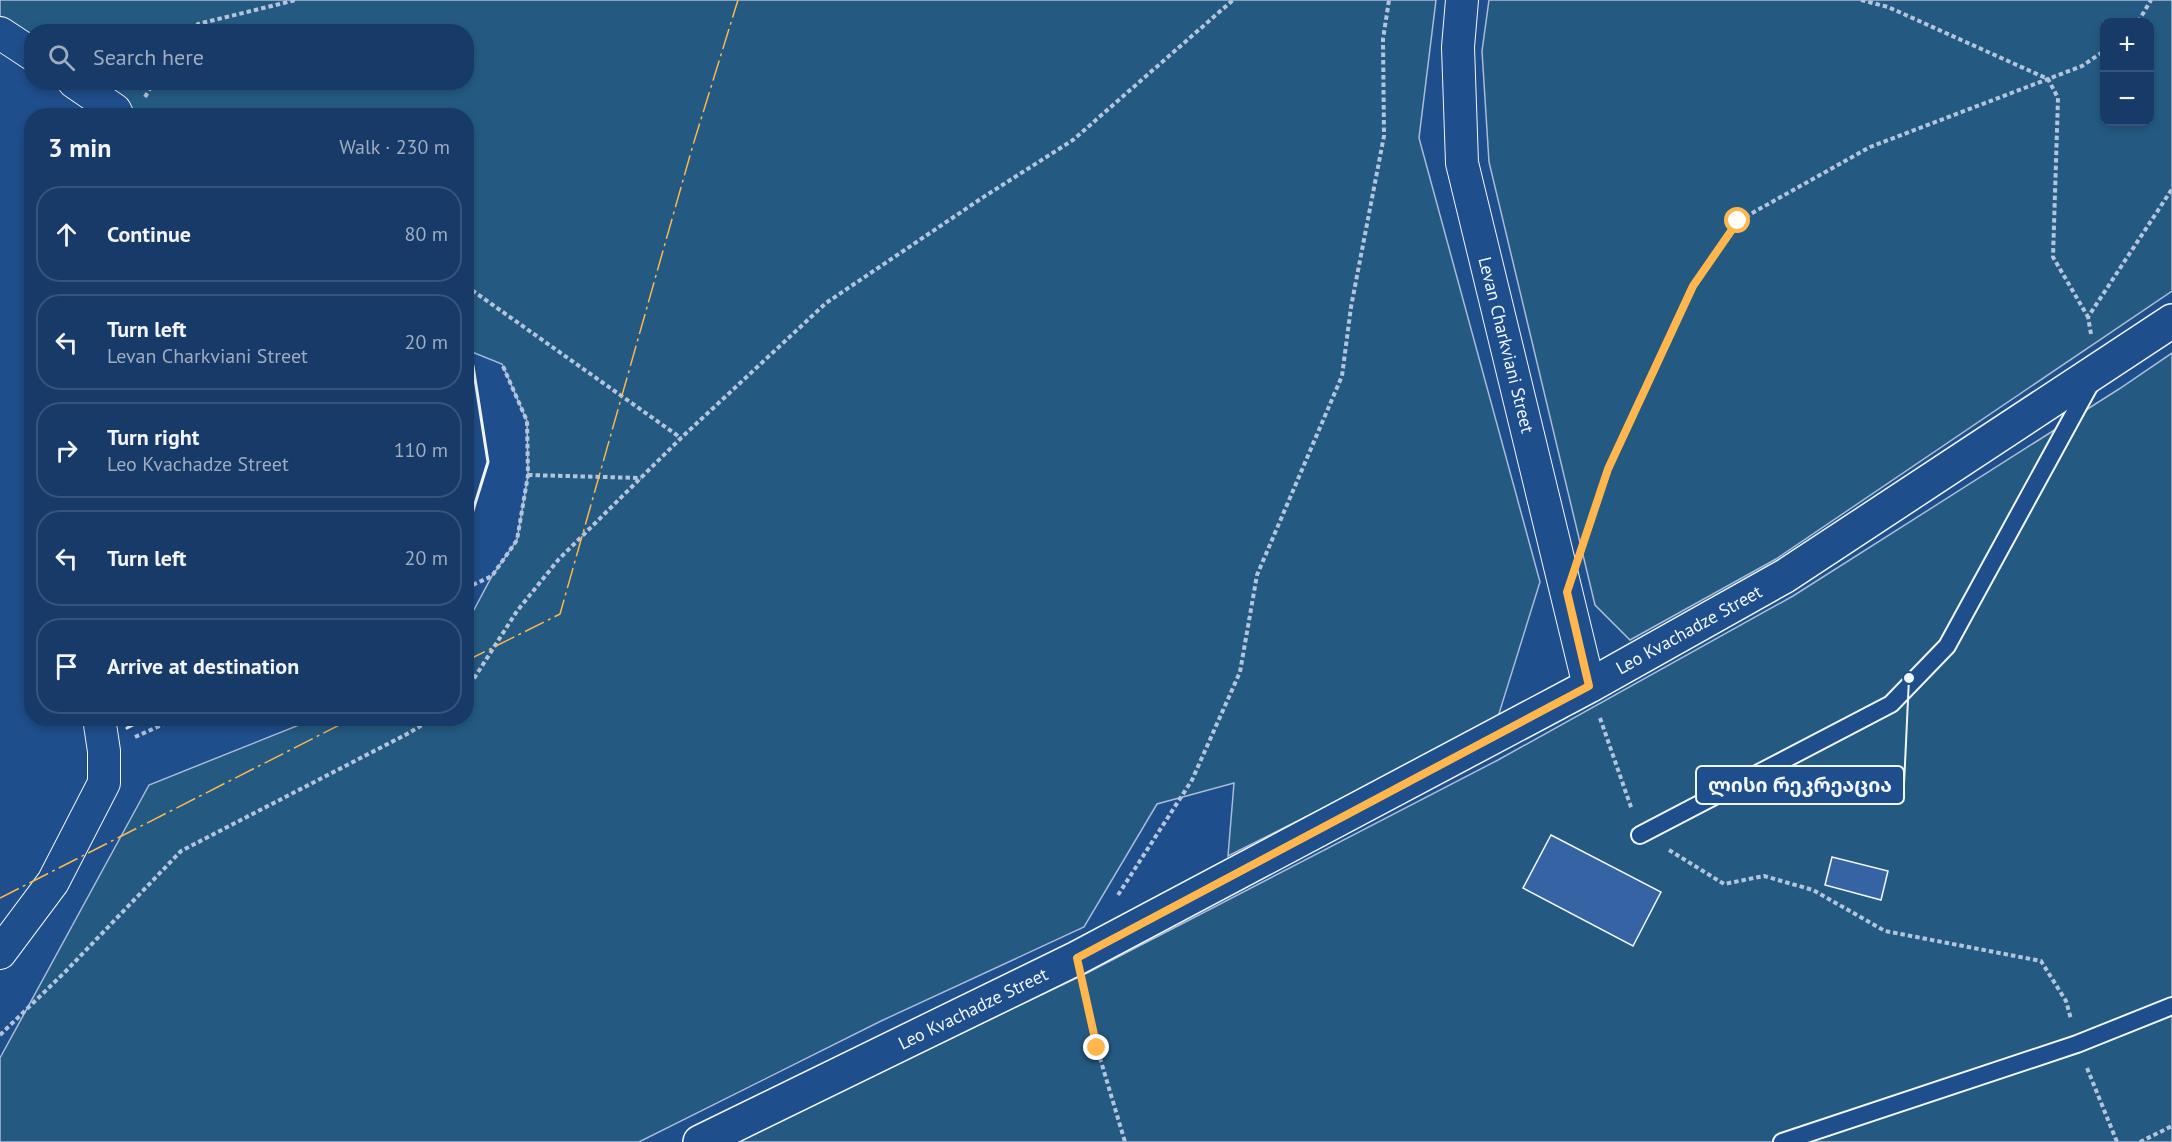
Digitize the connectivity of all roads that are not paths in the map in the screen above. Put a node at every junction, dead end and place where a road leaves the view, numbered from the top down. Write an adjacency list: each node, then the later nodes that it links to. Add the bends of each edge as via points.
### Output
1 (1462, 0): 8 (street, Levan Charkviani Street, via 1458,47 1462,163)
2 (0, 33): 3 (street)
3 (24, 49)
4 (86, 90): 5 (street)
5 (112, 108)
6 (2172, 321): 7 (main road, Leo Kvachadze Street)
7 (2097, 372): 8 (main road, Leo Kvachadze Street, via 1785,576); 10 (lane, via 1947,646 1891,704)
8 (1589, 686): 13 (main road, Leo Kvachadze Street, via 1077,958)
9 (100, 726): 11 (street, via 104,783 53,882)
10 (1640, 835)
11 (0, 953)
12 (2172, 1006): 14 (lane, via 2078,1044)
13 (700, 1142)
14 (1782, 1142)

